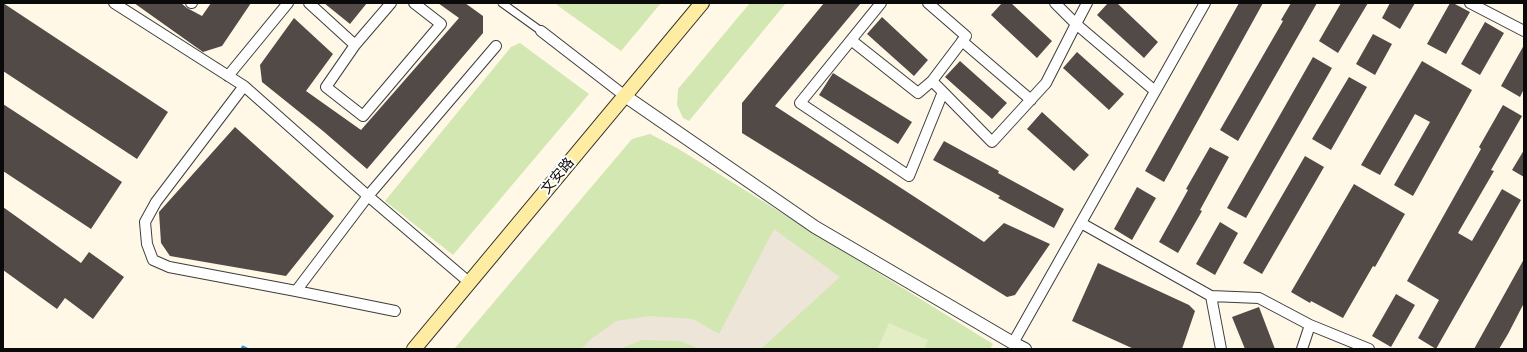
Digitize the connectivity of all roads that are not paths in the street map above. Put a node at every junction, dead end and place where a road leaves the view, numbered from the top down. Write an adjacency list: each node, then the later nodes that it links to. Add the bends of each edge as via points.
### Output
1 (114, 3): 21 (street)
2 (288, 3): 21 (street)
3 (309, 3): 19 (street)
4 (391, 3): 19 (street)
5 (414, 3): 19 (street, via 441,24 363,116 326,87)
6 (502, 3): 15 (street)
7 (702, 3): 26 (main road, 文安路)
8 (881, 3): 17 (street)
9 (928, 3): 18 (street, via 966,36)
10 (1055, 3): 14 (street)
11 (1088, 3): 14 (street)
12 (1205, 3): 24 (street)
13 (1470, 3): 16 (street)
14 (1076, 24): 24 (street); 27 (street, via 1046,83)
15 (541, 31): 26 (street)
16 (1524, 32)
17 (851, 40): 22 (street, via 918,93); 25 (street, via 800,103 910,176)
18 (962, 41): 22 (street); 27 (street)
19 (355, 45)
20 (496, 46): 28 (street)
21 (228, 76): 23 (street)
22 (932, 81): 25 (street)
23 (244, 86): 28 (street); 31 (street, via 156,202 145,222 146,244 153,260 168,267)
24 (1155, 91): 29 (street)
25 (943, 92): 27 (street, via 992,142)
26 (625, 96): 30 (main road, 文安路); 35 (street, via 815,227)
27 (1031, 100)
28 (368, 196): 30 (street); 31 (street)
29 (1081, 223): 32 (street); 35 (street)
30 (470, 283): 36 (main road, 文安路)
31 (296, 291): 33 (street)
32 (1211, 296): 34 (street, via 1259,298); 38 (street)
33 (395, 310)
34 (1310, 325): 39 (street); 40 (street)
35 (1013, 343): 37 (street)
36 (414, 349)
37 (1025, 349)
38 (1221, 349)
39 (1302, 349)
40 (1369, 349)

